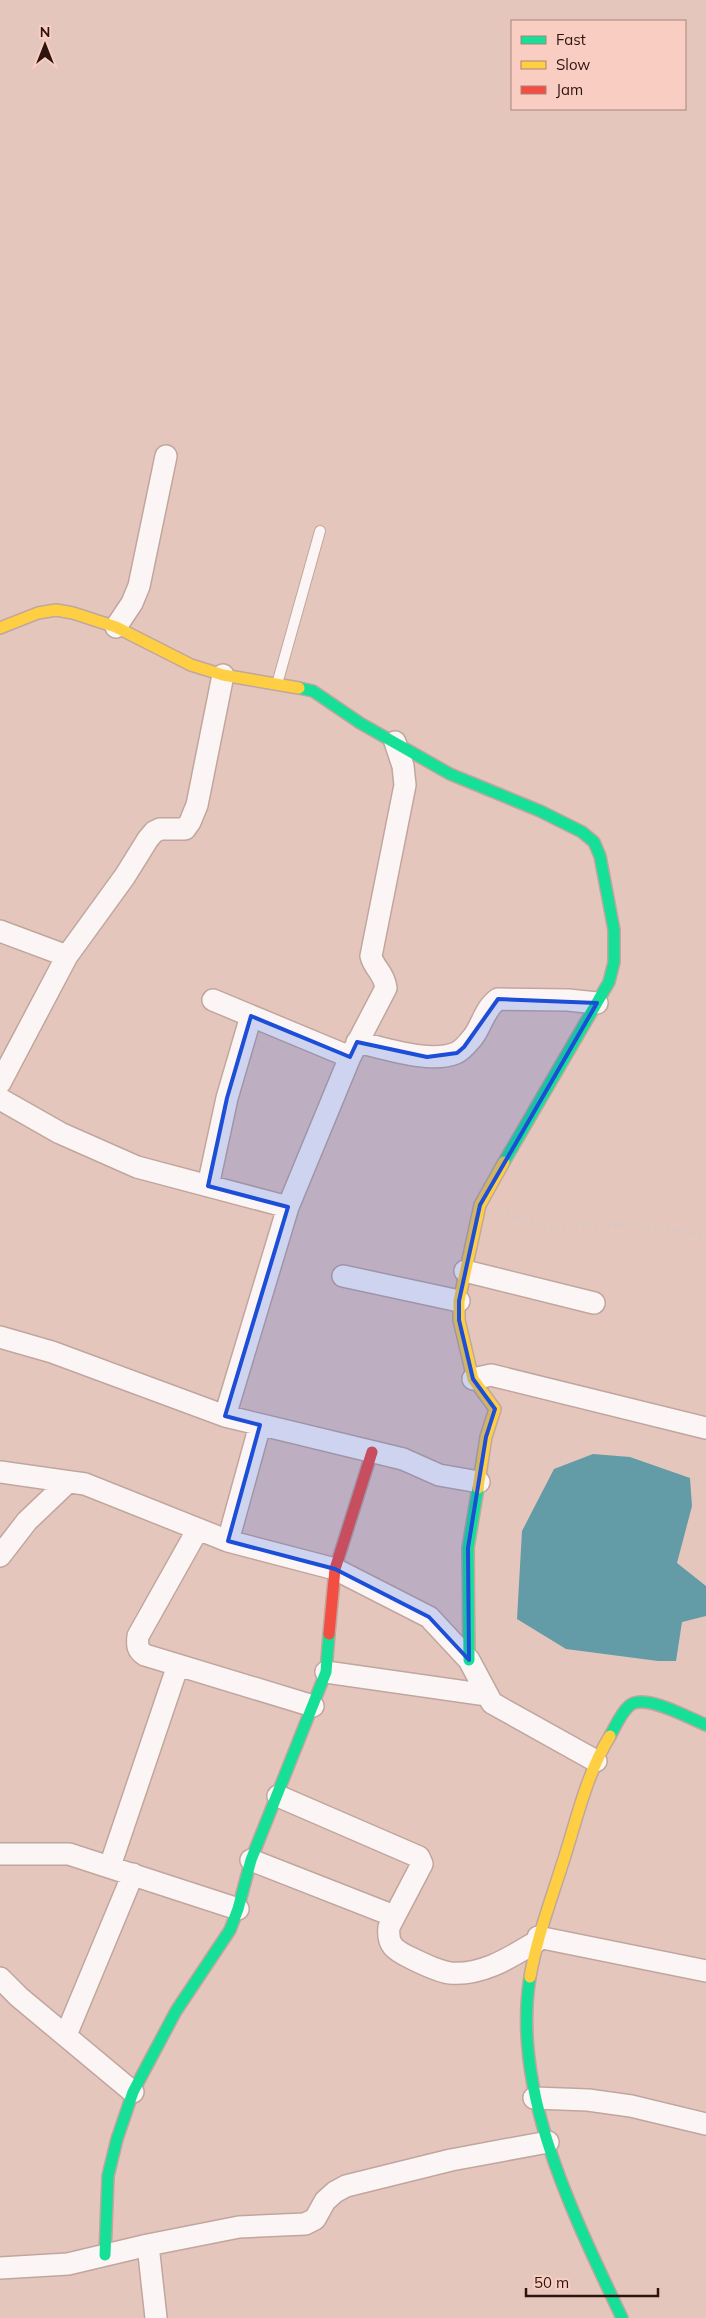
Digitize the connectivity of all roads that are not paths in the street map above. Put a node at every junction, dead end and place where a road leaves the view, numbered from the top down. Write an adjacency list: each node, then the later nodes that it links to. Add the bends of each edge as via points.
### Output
1 (166, 456): 3 (street, via 139,586)
2 (320, 531): 6 (lane)
3 (116, 627): 4 (street, via 56,610 38,613); 5 (street, via 191,665)
4 (0, 628)
5 (223, 675): 6 (street); 9 (street, via 197,805 188,826 154,832)
6 (277, 684): 7 (street, via 313,691)
7 (395, 742): 11 (street, via 450,774 540,811 582,832 594,842 600,856 614,930 614,962 609,982); 13 (street, via 405,784 371,956 373,964 385,978 386,988)
8 (0, 932): 9 (street)
9 (67, 956): 14 (street)
10 (213, 1000): 12 (street)
11 (597, 1003): 13 (street, via 498,999 464,1048 442,1057); 18 (street, via 480,1205)
12 (251, 1016): 13 (street); 16 (street, via 226,1098)
13 (354, 1050): 17 (street)
14 (0, 1082)
15 (0, 1099): 16 (street, via 60,1133 137,1167)
16 (208, 1186): 17 (street)
17 (288, 1207): 24 (street)
18 (466, 1271): 20 (street); 21 (street)
19 (344, 1276): 20 (street)
20 (459, 1301): 23 (street, via 459,1320)
21 (594, 1303)
22 (0, 1338): 24 (street, via 52,1352)
23 (473, 1379): 26 (street, via 491,1375); 30 (street, via 495,1409 486,1437)
24 (225, 1416): 25 (street)
25 (260, 1425): 27 (street); 32 (street)
26 (706, 1428)
27 (372, 1452): 30 (street, via 403,1459 439,1475); 34 (street)
28 (0, 1472): 29 (street)
29 (68, 1482): 31 (street, via 85,1484); 33 (street, via 27,1521)
30 (479, 1482): 35 (street, via 468,1548)
31 (198, 1529): 32 (street); 36 (street, via 138,1636 139,1651)
32 (228, 1542): 34 (street)
33 (0, 1556)
34 (335, 1569): 35 (street, via 429,1618); 37 (street)
35 (469, 1660): 38 (street)
36 (178, 1666): 39 (street); 45 (street)
37 (326, 1672): 38 (street); 39 (street)
38 (487, 1695): 41 (street, via 500,1709)
39 (313, 1706): 42 (street)
40 (705, 1723): 41 (street, via 650,1702 637,1701 628,1706)
41 (596, 1761): 49 (street)
42 (278, 1796): 44 (street); 48 (street, via 419,1856 422,1864)
43 (0, 1854): 45 (street, via 69,1854)
44 (251, 1860): 47 (street); 48 (street)
45 (110, 1866): 46 (street)
46 (133, 1874): 47 (street); 52 (street)
47 (238, 1909): 53 (street, via 230,1930 176,2011)
48 (394, 1916): 49 (street, via 388,1938 392,1946 449,1973 483,1969 506,1960)
49 (537, 1939): 50 (street); 54 (street, via 529,1985 528,2034)
50 (706, 1971)
51 (0, 1978): 52 (street)
52 (66, 2035): 53 (street)
53 (133, 2092): 58 (street, via 108,2176)
54 (534, 2098): 55 (street, via 631,2106); 56 (street)
55 (706, 2124)
56 (548, 2142): 57 (street, via 451,2160 346,2186 325,2201 315,2219 305,2224 239,2227); 61 (street, via 586,2242)
57 (148, 2245): 58 (street); 60 (street)
58 (105, 2256): 59 (street, via 68,2264)
59 (0, 2268)
60 (156, 2318)
61 (622, 2318)

